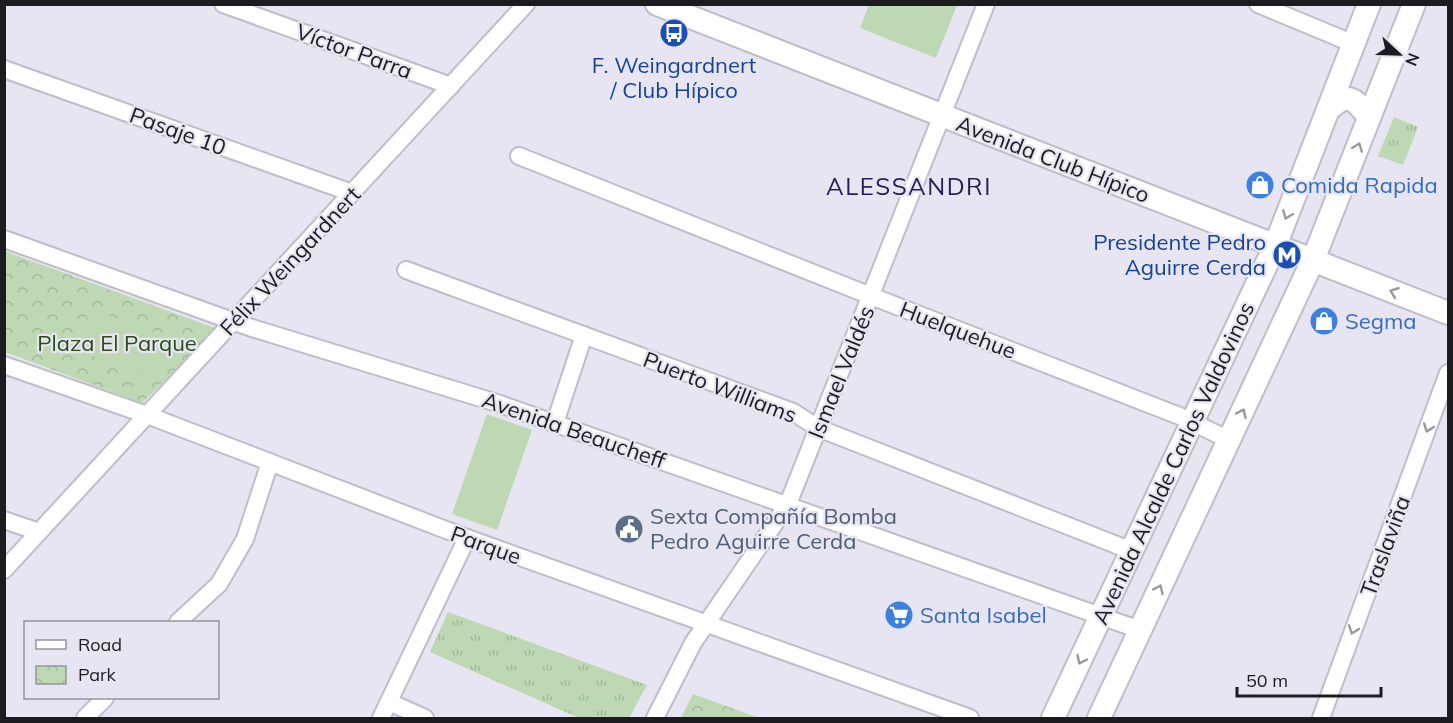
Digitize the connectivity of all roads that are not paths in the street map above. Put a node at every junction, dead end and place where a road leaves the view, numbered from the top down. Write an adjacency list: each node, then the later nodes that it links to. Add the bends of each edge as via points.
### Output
1 (223, 4): 11 (street, Víctor Parra)
2 (526, 4): 11 (street, Félix Weingardnert)
3 (657, 4): 14 (main road, Avenida Club Hípico)
4 (986, 4): 14 (street, Ismael Valdés)
5 (1258, 4): 8 (street)
6 (1369, 4): 8 (main road, Avenida Alcalde Carlos Valdovinos)
7 (1414, 4): 12 (main road, Avenida Alcalde Carlos Valdovinos)
8 (1354, 44): 10 (main road, Avenida Alcalde Carlos Valdovinos)
9 (4, 69): 17 (street, Pasaje 10)
10 (1344, 69): 12 (main road, via 1346,82 1356,90); 13 (main road, Avenida Alcalde Carlos Valdovinos)
11 (451, 86): 17 (street, Félix Weingardnert)
12 (1380, 89): 15 (main road, Avenida Alcalde Carlos Valdovinos)
13 (1329, 109): 15 (main road, via 1340,99 1347,99 1355,101); 19 (main road, Avenida Alcalde Carlos Valdovinos, one-way to 19)
14 (942, 116): 19 (main road, Avenida Club Hípico); 22 (street, Ismael Valdés)
15 (1369, 117): 20 (main road, Avenida Alcalde Carlos Valdovinos, one-way to 15)
16 (519, 156): 22 (street, Huelquehue)
17 (352, 193): 24 (street, Félix Weingardnert)
18 (4, 239): 24 (street, Avenida Beaucheff)
19 (1275, 246): 20 (main road, Avenida Club Hípico); 29 (main road, Avenida Alcalde Carlos Valdovinos)
20 (1313, 260): 23 (main road, Avenida Club Hípico, one-way to 20); 32 (main road, Avenida Alcalde Carlos Valdovinos, one-way to 20)
21 (406, 270): 25 (street, Puerto Williams)
22 (871, 296): 29 (street, Huelquehue); 31 (street, Ismael Valdés)
23 (1449, 313)
24 (234, 322): 28 (street, Félix Weingardnert); 30 (street, Avenida Beaucheff)
25 (584, 335): 30 (street); 31 (street, Puerto Williams, via 793,412)
26 (4, 364): 28 (street, Parque)
27 (1449, 373): 53 (street, Traslaviña, one-way to 53)
28 (147, 416): 33 (street, Parque); 36 (street, Félix Weingardnert)
29 (1192, 421): 32 (street, Huelquehue); 38 (main road, Avenida Alcalde Carlos Valdovinos)
30 (555, 423): 34 (street, Avenida Beaucheff)
31 (819, 428): 34 (street, Ismael Valdés); 38 (street, Puerto Williams)
32 (1229, 440): 43 (main road, Avenida Alcalde Carlos Valdovinos, one-way to 32)
33 (270, 462): 37 (street, Parque); 41 (street, via 245,539 219,584)
34 (788, 504): 40 (street, Avenida Beaucheff); 42 (street, Ismael Valdés)
35 (4, 520): 36 (street)
36 (39, 532): 39 (street, Félix Weingardnert)
37 (466, 538): 42 (street, Parque); 45 (street)
38 (1132, 551): 40 (main road, Avenida Alcalde Carlos Valdovinos)
39 (4, 570)
40 (1101, 616): 43 (street, Avenida Beaucheff); 51 (main road, Avenida Alcalde Carlos Valdovinos, one-way to 51)
41 (179, 621)
42 (705, 624): 49 (street, Ismael Valdés); 50 (street, Parque)
43 (1140, 630): 52 (main road, Avenida Alcalde Carlos Valdovinos)
44 (104, 699): 46 (street)
45 (389, 702): 47 (street); 48 (street)
46 (85, 718)
47 (381, 718)
48 (425, 718)
49 (655, 718)
50 (970, 718)
51 (1053, 718)
52 (1099, 718)
53 (1321, 718)

